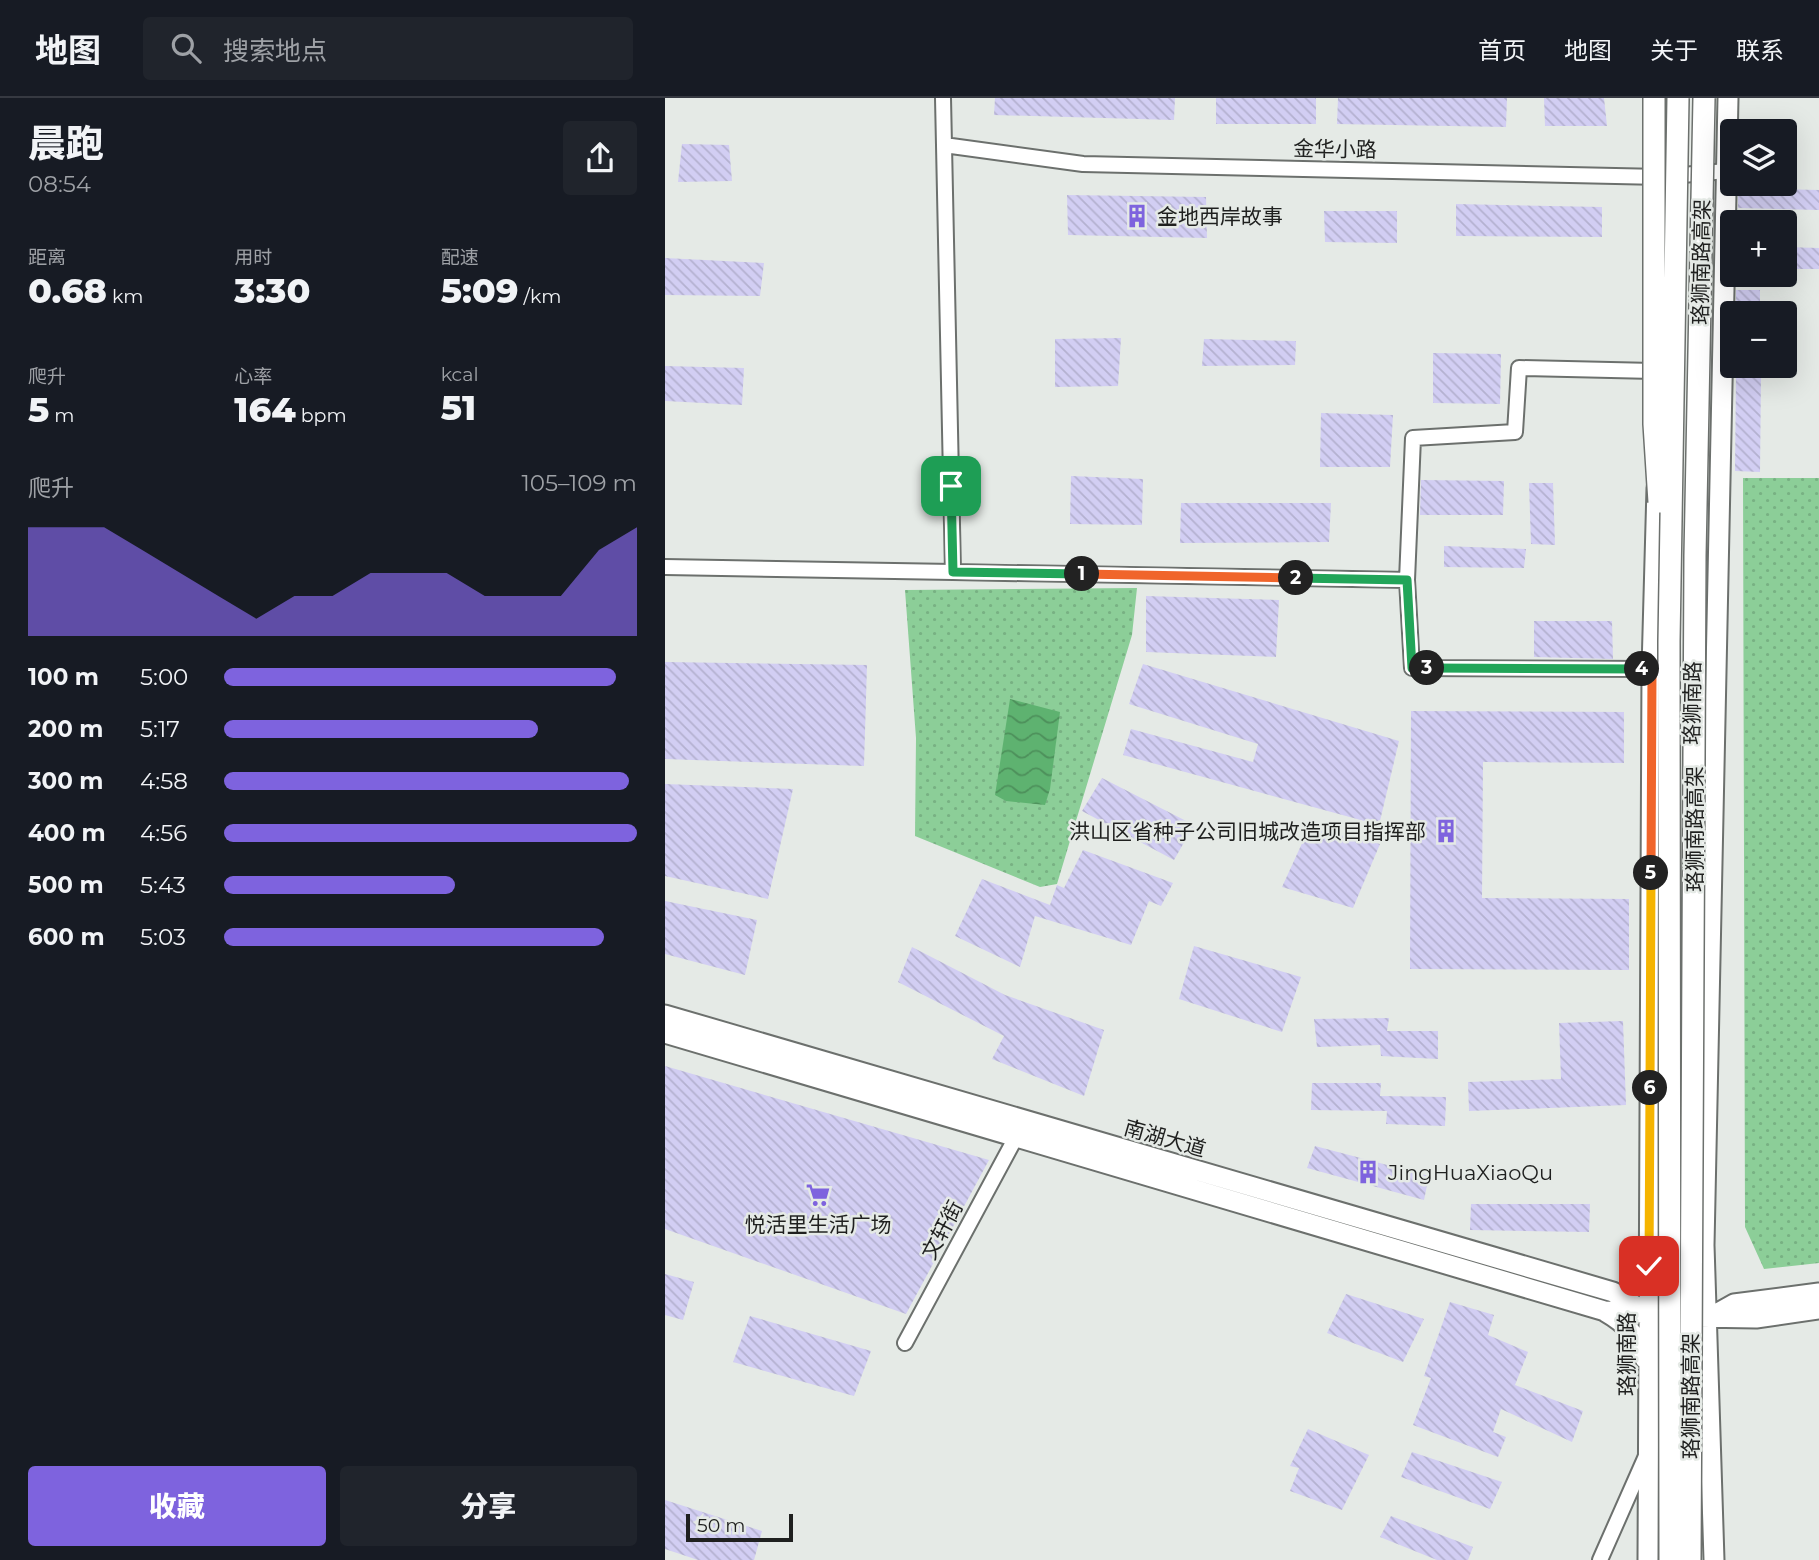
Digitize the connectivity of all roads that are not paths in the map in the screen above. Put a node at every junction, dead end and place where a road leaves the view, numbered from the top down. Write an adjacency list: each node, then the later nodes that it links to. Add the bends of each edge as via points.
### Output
1 (943, 98): 8 (street)
2 (1654, 98): 12 (highway, bridge)
3 (1663, 98): 10 (main road, 珞狮南路)
4 (1678, 98): 16 (highway, 珞狮南路高架, bridge)
5 (1704, 98): 36 (highway, 珞狮南路高架, bridge, via 1695,569)
6 (1728, 98): 7 (main road, 珞狮南路)
7 (1727, 119)
8 (944, 145): 10 (street, 金华小路, via 1083,164); 14 (street)
9 (1720, 172): 10 (street, 金华小路)
10 (1661, 177): 17 (main road, 珞狮南路)
11 (1726, 196): 21 (main road, 珞狮南路)
12 (1654, 371): 15 (street, via 1519,368 1515,432 1413,438); 16 (highway, bridge)
13 (665, 567): 14 (street)
14 (953, 572): 15 (street)
15 (1407, 580): 17 (street, via 1412,668)
16 (1669, 640): 35 (highway, 珞狮南路高架, bridge)
17 (1652, 669): 22 (main road, 珞狮南路)
18 (665, 1015): 23 (main road, 南湖大道)
19 (665, 1033): 20 (main road, 南湖大道)
20 (1016, 1137): 27 (main road, 南湖大道); 30 (street, 文轩街)
21 (1704, 1245): 25 (main road, via 1716,1284); 29 (main road, 珞狮南路)
22 (1649, 1266): 23 (main road, via 1639,1288 1630,1293); 28 (main road, 珞狮南路)
23 (1613, 1292): 28 (main road, 南湖大道)
24 (1819, 1293): 25 (main road)
25 (1734, 1304): 29 (main road)
26 (1819, 1309): 29 (main road, 南湖大道)
27 (1605, 1311): 28 (main road, 南湖大道); 31 (main road, via 1638,1339)
28 (1648, 1313): 29 (main road, 南湖大道); 31 (main road, 珞狮南路)
29 (1708, 1319): 37 (main road, 珞狮南路)
30 (905, 1343)
31 (1648, 1372): 32 (main road, 珞狮南路)
32 (1648, 1452): 33 (street); 34 (main road, 珞狮南路)
33 (1600, 1560)
34 (1648, 1560)
35 (1670, 1560)
36 (1690, 1560)
37 (1714, 1560)

